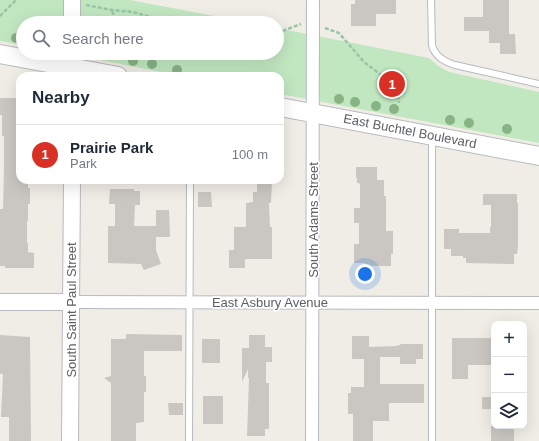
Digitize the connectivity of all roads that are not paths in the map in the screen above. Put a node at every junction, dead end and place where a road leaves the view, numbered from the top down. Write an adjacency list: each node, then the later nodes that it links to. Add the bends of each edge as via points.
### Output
1 (72, 0): 4 (street)
2 (313, 0): 12 (street, South Adams Street)
3 (431, 0): 10 (lane, via 432,45 443,60)
4 (72, 16)
5 (0, 54): 6 (main road)
6 (16, 56)
7 (39, 60): 8 (main road)
8 (72, 65): 9 (main road)
9 (101, 72)
10 (539, 84)
11 (284, 107): 12 (main road, East Buchtel Boulevard)
12 (313, 113): 13 (main road, East Buchtel Boulevard); 20 (street, South Adams Street)
13 (432, 136): 14 (main road, East Buchtel Boulevard); 21 (lane)
14 (539, 156)
15 (72, 184): 18 (street, South Saint Paul Street)
16 (190, 184): 19 (lane)
17 (0, 302): 18 (street, East Asbury Avenue)
18 (70, 302): 19 (street, East Asbury Avenue); 23 (street, South Saint Paul Street)
19 (190, 302): 20 (street, East Asbury Avenue); 24 (lane)
20 (313, 302): 21 (street, East Asbury Avenue); 25 (street, South Adams Street)
21 (432, 303): 22 (street, East Asbury Avenue); 26 (lane)
22 (539, 303)
23 (70, 441)
24 (190, 441)
25 (312, 441)
26 (432, 441)

